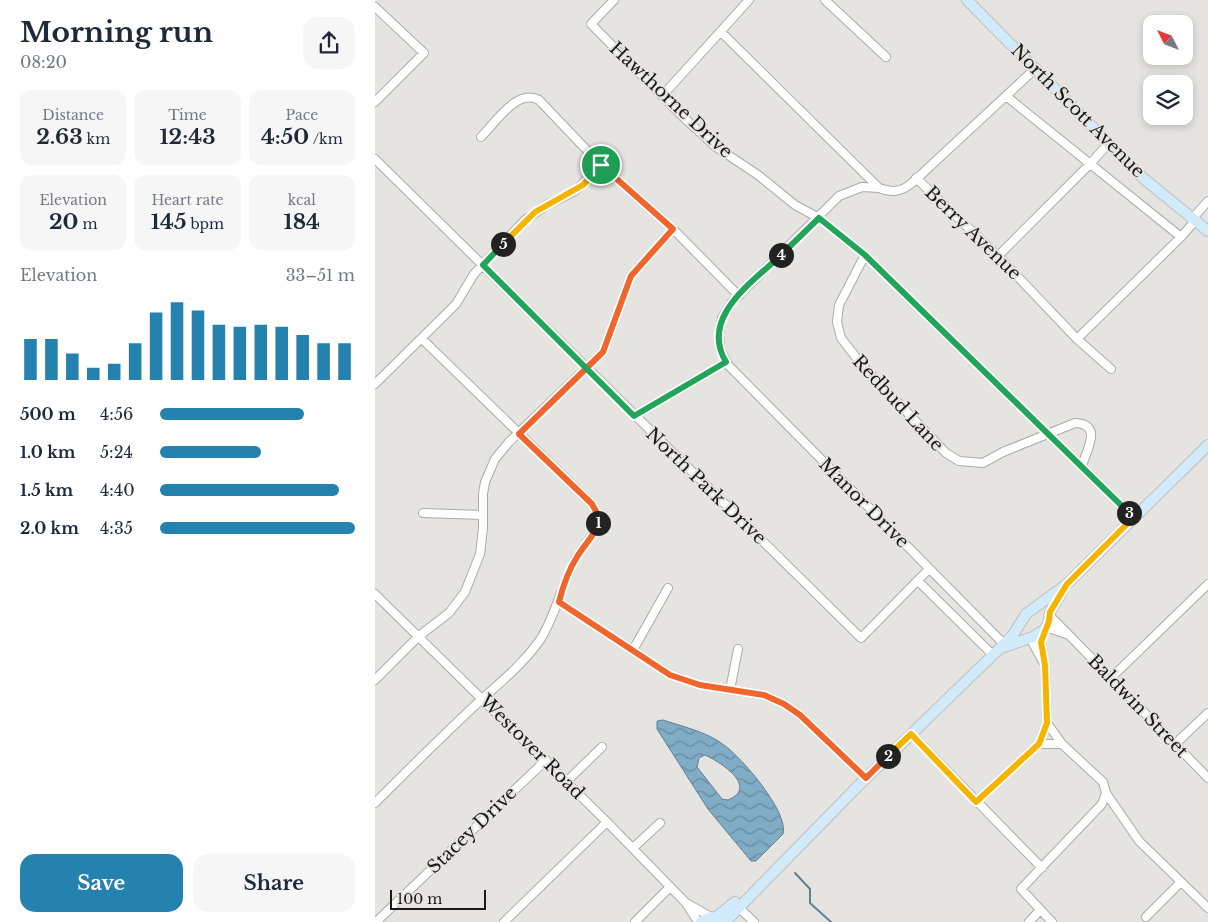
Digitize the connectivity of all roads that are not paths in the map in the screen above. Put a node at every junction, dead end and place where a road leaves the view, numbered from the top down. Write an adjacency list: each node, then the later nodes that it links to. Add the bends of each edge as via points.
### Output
1 (614, 0): 9 (street, Hawthorne Drive, via 591,24)
2 (749, 0): 6 (street)
3 (825, 0): 7 (street)
4 (967, 0): 8 (main road, North Scott Avenue)
5 (375, 7): 11 (street, via 424,53)
6 (721, 32): 9 (street); 18 (street)
7 (886, 57)
8 (1036, 68): 10 (street); 13 (main road, North Scott Avenue)
9 (663, 95): 20 (street, Hawthorne Drive, via 716,147 795,205)
10 (1006, 96): 15 (street); 17 (street)
11 (375, 102)
12 (481, 137): 16 (street, via 523,97 539,100)
13 (1109, 143): 15 (street); 21 (main road, North Scott Avenue, via 1158,192)
14 (375, 159): 27 (street, North Park Drive)
15 (1090, 164): 24 (street); 26 (street)
16 (601, 165): 22 (street); 27 (street, via 575,191 525,220)
17 (916, 178): 18 (street, Berry Avenue, via 900,190); 26 (street, Berry Avenue)
18 (879, 188): 20 (street, Berry Avenue, via 862,187 846,191)
19 (1208, 201): 21 (street)
20 (819, 218): 25 (street, Hawthorne Drive); 28 (street, Berry Avenue)
21 (1193, 220): 23 (main road, North Scott Avenue); 24 (street)
22 (673, 229): 28 (street); 33 (street, via 631,276 608,344)
23 (1208, 231)
24 (1181, 237): 30 (street)
25 (865, 255): 36 (street, Hawthorne Drive); 36 (street, Redbud Lane, via 839,305 837,322 841,338 862,365 946,453 959,461 983,463)
26 (998, 256): 30 (street, Berry Avenue)
27 (483, 265): 29 (street, via 466,284 456,304); 33 (street, North Park Drive)
28 (739, 296): 31 (street, Berry Avenue, via 726,309 719,326 719,341)
29 (422, 339): 34 (street); 37 (street)
30 (1077, 339): 32 (street, Berry Avenue)
31 (726, 362): 35 (street); 43 (street, Manor Drive)
32 (1111, 369)
33 (587, 370): 35 (street, North Park Drive); 37 (street)
34 (375, 384)
35 (634, 416): 44 (street, North Park Drive, via 861,638)
36 (1049, 433): 39 (street, Hawthorne Drive); 39 (street, Redbud Lane, via 1075,422 1089,426 1092,434)
37 (519, 434): 41 (street, via 502,449 489,470 483,494); 49 (street, via 592,504 598,515 597,527 568,573)
38 (1208, 445): 42 (main road)
39 (1082, 466): 42 (street, Hawthorne Drive)
40 (423, 513): 41 (street)
41 (483, 515): 55 (street, via 482,543 471,580 449,613)
42 (1133, 518): 45 (main road)
43 (929, 569): 44 (street, North Park Drive); 58 (street, Manor Drive)
44 (918, 581): 58 (street)
45 (1067, 584): 50 (main road); 51 (main road)
46 (1208, 584): 61 (street)
47 (668, 588): 59 (street)
48 (375, 594): 55 (street, Westover Road)
49 (559, 602): 59 (street); 64 (street, via 531,652 510,676)
50 (1041, 605): 51 (main road); 52 (main road, via 1026,614)
51 (1050, 614): 53 (main road); 54 (street, Baldwin Street)
52 (1018, 627): 56 (main road, via 1021,634); 58 (main road)
53 (1045, 629): 54 (street, Baldwin Street); 56 (main road); 60 (street, via 1041,642)
54 (1069, 634): 61 (street, Baldwin Street)
55 (419, 636): 62 (street); 64 (street, Westover Road)
56 (1029, 638): 58 (main road); 60 (street)
57 (738, 649): 63 (street)
58 (999, 649): 67 (main road)
59 (633, 650): 63 (street, via 670,675)
60 (1045, 665): 66 (street)
61 (1112, 677): 70 (street, Baldwin Street)
62 (375, 680)
63 (730, 690): 73 (street, via 764,695 784,704 800,715)
64 (483, 698): 72 (street, Westover Road); 78 (street)
65 (1208, 713): 70 (street)
66 (1047, 723): 68 (street); 69 (street)
67 (911, 734): 73 (main road); 77 (street)
68 (1039, 744): 69 (street); 77 (street)
69 (1062, 744): 76 (street, via 1103,782)
70 (1174, 745): 74 (street, Baldwin Street)
71 (602, 748): 75 (street)
72 (546, 760): 75 (street, Westover Road); 92 (street, Stacey Drive)
73 (866, 778): 83 (main road)
74 (1208, 778)
75 (567, 781): 79 (street, Westover Road)
76 (1106, 794): 82 (street, via 1102,804); 84 (street, via 1139,841)
77 (976, 802): 82 (street)
78 (375, 803)
79 (607, 822): 81 (street, Westover Road); 93 (street)
80 (659, 823): 81 (street)
81 (633, 848): 85 (street, Westover Road)
82 (1042, 868): 89 (street, via 1021,889)
83 (771, 873): 87 (main road); 91 (main road)
84 (1181, 882): 88 (street); 90 (street)
85 (671, 887): 86 (street, Westover Road); 94 (street)
86 (686, 903): 91 (street, Westover Road); 91 (street, Westover Road)
87 (738, 907): 91 (main road); 95 (street)
88 (1208, 908)
89 (1040, 910): 96 (street); 97 (street)
90 (1146, 917)
91 (712, 920)
92 (376, 922)
93 (505, 922)
94 (635, 922)
95 (754, 922)
96 (1029, 922)
97 (1051, 922)

